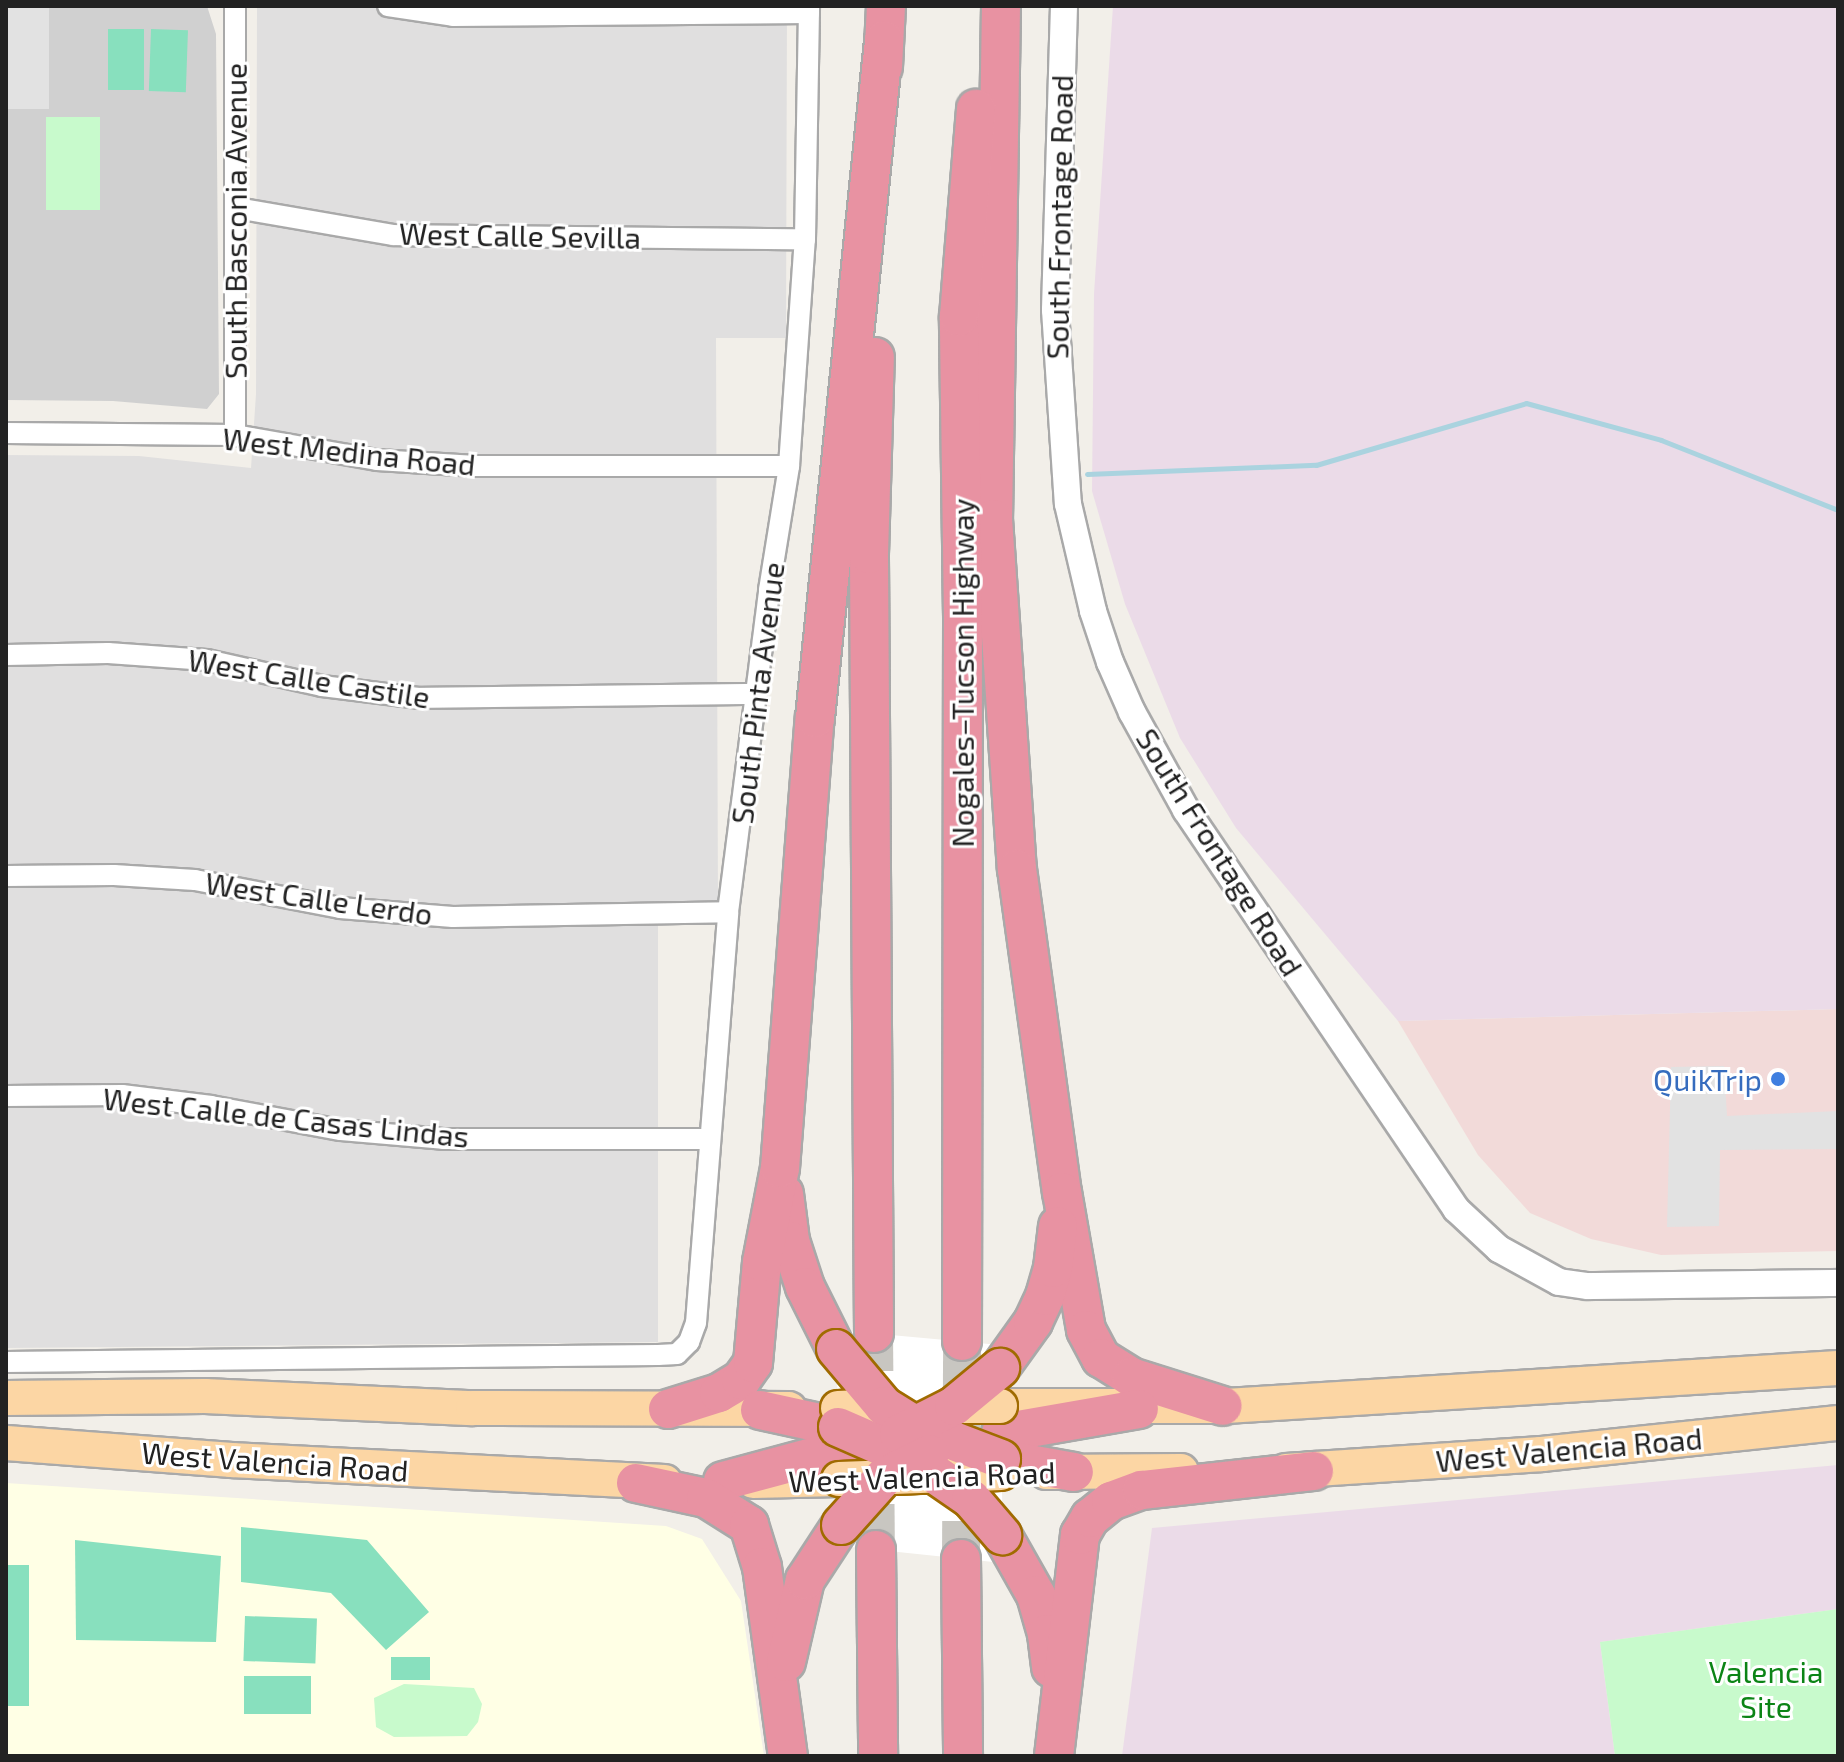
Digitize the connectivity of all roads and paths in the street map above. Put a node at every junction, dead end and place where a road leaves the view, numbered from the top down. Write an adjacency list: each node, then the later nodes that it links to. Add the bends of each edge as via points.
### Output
1 (235, 6): 8 (street, South Basconia Avenue)
2 (388, 6): 6 (street, via 453,16)
3 (984, 6): 23 (highway, Nogales–Tucson Highway, via 959,316)
4 (1001, 6): 20 (highway, via 993,519 1017,869)
5 (1064, 6): 21 (street, South Frontage Road, via 1055,310 1068,504 1110,662 1186,810 1456,1209 1499,1249 1559,1282 1588,1286)
6 (809, 10): 9 (street, South Pinta Avenue)
7 (885, 23): 19 (highway, via 815,718); 22 (highway, via 869,554)
8 (237, 208): 9 (street, West Calle Sevilla, via 393,235); 11 (street, South Basconia Avenue)
9 (805, 239): 12 (street, South Pinta Avenue)
10 (6, 433): 11 (street, West Medina Road)
11 (235, 435): 12 (street, West Medina Road, via 377,460 476,466)
12 (789, 466): 14 (street, South Pinta Avenue)
13 (6, 655): 14 (street, West Calle Castile, via 108,653 207,660 322,686 420,698)
14 (756, 694): 16 (street, South Pinta Avenue)
15 (6, 876): 16 (street, West Calle Lerdo, via 195,880 340,908 453,917)
16 (728, 912): 18 (street, South Pinta Avenue)
17 (6, 1096): 18 (street, West Calle de Casas Lindas, via 122,1095 341,1130 443,1139)
18 (710, 1139): 24 (street, South Pinta Avenue, via 696,1323 677,1354)
19 (780, 1168): 28 (highway, via 762,1262 753,1363 741,1380 719,1393); 34 (highway, bridge, via 790,1241 805,1287 836,1349 884,1406)
20 (1062, 1192): 27 (highway, via 1086,1330 1101,1358 1131,1377); 34 (highway, bridge, via 1053,1268 1033,1322 1000,1368)
21 (1838, 1283)
22 (874, 1333)
23 (962, 1341)
24 (6, 1362)
25 (1838, 1368): 27 (main road, West Valencia Road)
26 (6, 1398): 28 (main road, West Valencia Road, via 205,1396 473,1408)
27 (1223, 1406): 29 (main road, West Valencia Road)
28 (668, 1409): 30 (main road, West Valencia Road)
29 (1139, 1409): 33 (highway)
30 (760, 1410): 34 (highway)
31 (1838, 1423): 35 (main road, West Valencia Road)
32 (6, 1443): 38 (main road, West Valencia Road)
33 (1001, 1443): 34 (highway, bridge); 34 (main road, bridge); 36 (highway)
34 (890, 1445): 37 (highway); 41 (highway, bridge, via 805,1580); 42 (highway, bridge, via 971,1499 1002,1535 1036,1595 1047,1634)
35 (1314, 1471): 36 (main road, West Valencia Road); 42 (highway, via 1142,1490 1111,1501 1090,1518 1080,1535)
36 (1074, 1472)
37 (723, 1481): 38 (main road, West Valencia Road)
38 (636, 1483): 41 (highway, via 706,1498 749,1525 762,1567)
39 (876, 1550): 44 (highway)
40 (961, 1559): 45 (highway)
41 (781, 1692): 43 (highway)
42 (1057, 1715): 46 (highway)
43 (788, 1756)
44 (878, 1756)
45 (963, 1756)
46 (1054, 1756)

